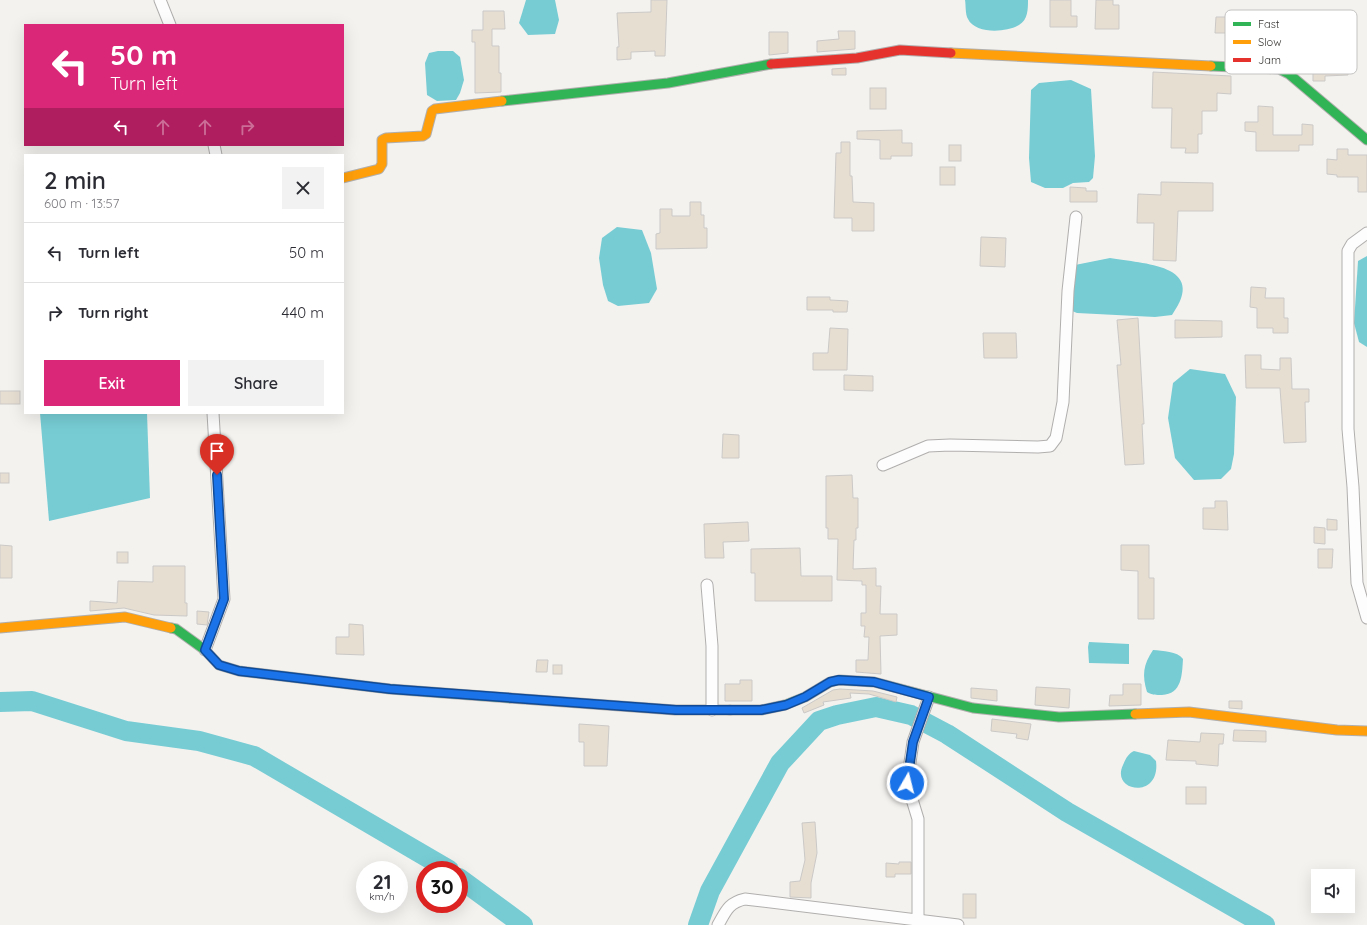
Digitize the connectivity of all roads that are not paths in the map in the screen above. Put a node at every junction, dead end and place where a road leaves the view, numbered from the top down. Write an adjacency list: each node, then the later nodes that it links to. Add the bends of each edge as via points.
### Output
1 (160, 0): 2 (street)
2 (170, 24)
3 (1225, 66): 6 (street, via 900,50 857,58 765,64 668,83 435,109 423,136 382,140 380,169)
4 (1289, 74): 5 (street)
5 (1367, 140)
6 (344, 178)
7 (1076, 216): 10 (street, via 1068,291 1063,402 1056,438 1050,446 928,446)
8 (1367, 233): 12 (street, via 1352,244 1348,251 1348,429 1354,487 1357,584)
9 (213, 414): 14 (street, via 224,599)
10 (884, 465)
11 (707, 585): 16 (street, via 712,646)
12 (1367, 618)
13 (0, 628): 14 (street, via 126,617 176,629)
14 (205, 650): 16 (street, via 219,665 239,671 390,689 676,710)
15 (928, 700): 16 (street, via 874,682 839,680 830,682 786,705 761,710); 17 (street, via 973,708 1059,717 1189,712 1337,730); 18 (street, via 913,742 907,783 918,819)
16 (712, 710)
17 (1367, 731)
18 (918, 920): 19 (street, via 745,898 734,901); 20 (street)
19 (718, 925)
20 (958, 925)

